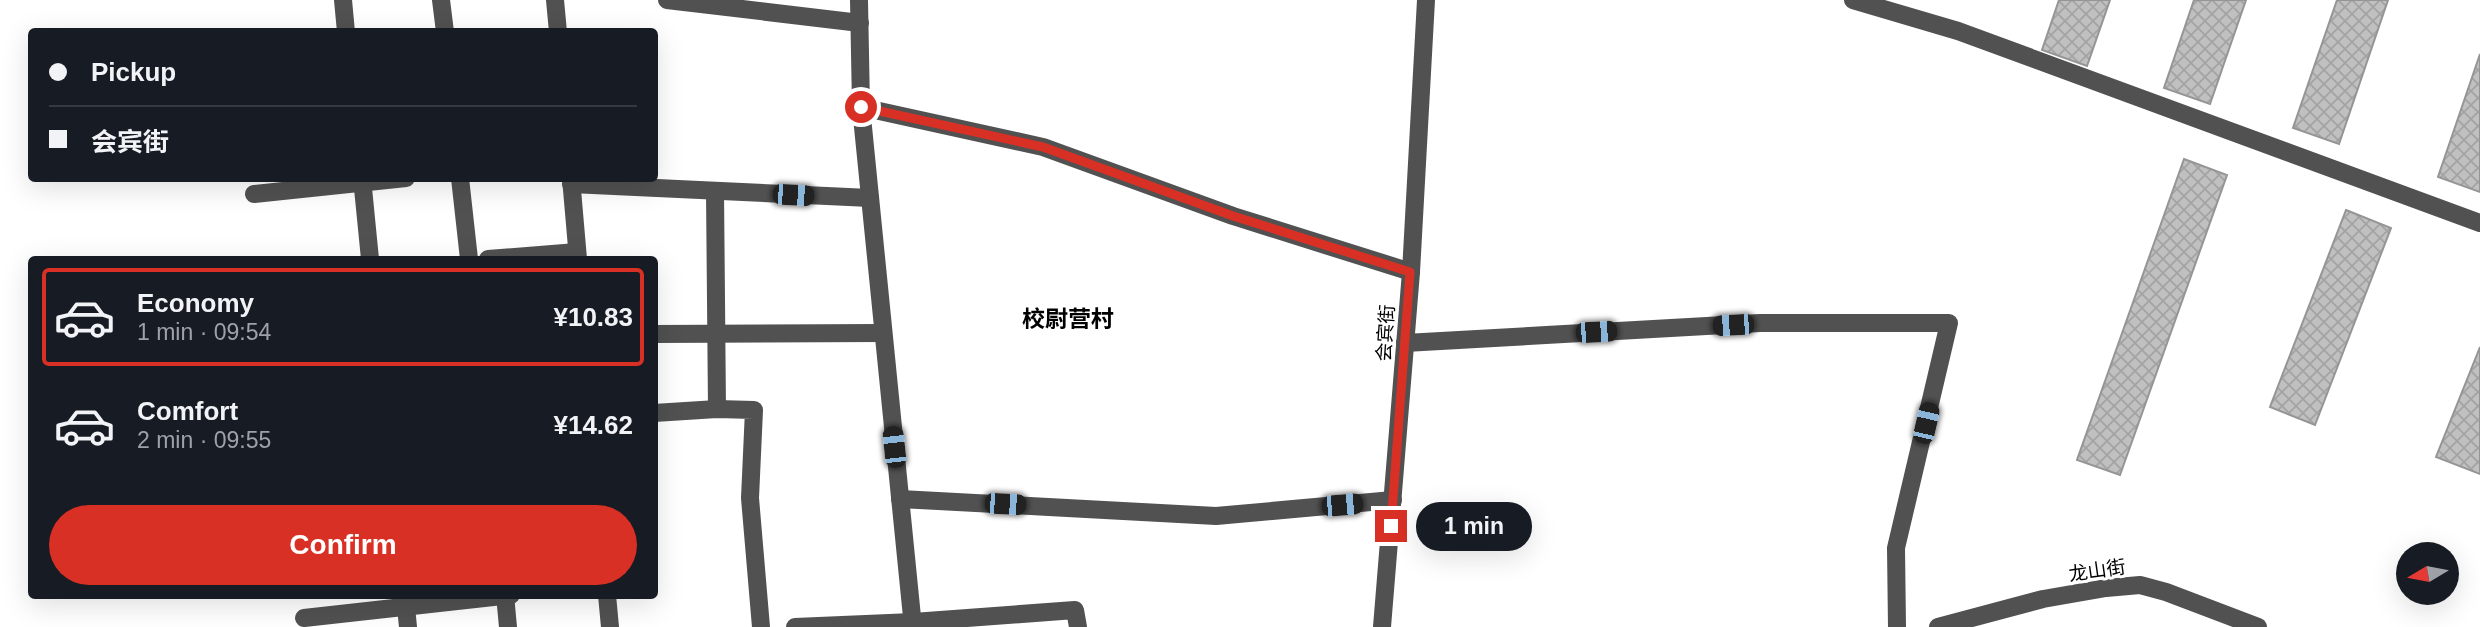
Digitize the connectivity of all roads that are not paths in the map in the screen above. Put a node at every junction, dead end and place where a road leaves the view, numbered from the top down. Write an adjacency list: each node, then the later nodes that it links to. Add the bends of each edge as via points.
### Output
1 (343, 0): 9 (street)
2 (441, 0): 10 (street)
3 (555, 0): 11 (street)
4 (667, 0): 8 (street)
5 (859, 0): 8 (street)
6 (1426, 0): 26 (street, 会宾街)
7 (1853, 0): 21 (street, via 1958,31)
8 (860, 23): 12 (street)
9 (346, 28)
10 (444, 28)
11 (558, 28)
12 (861, 107): 20 (street); 26 (street, via 1043,147 1233,216)
13 (354, 182): 19 (street)
14 (362, 182): 23 (street)
15 (460, 182): 24 (street)
16 (571, 182): 22 (street)
17 (585, 182): 18 (street)
18 (715, 191): 20 (street); 29 (street)
19 (254, 194)
20 (870, 198): 27 (street)
21 (2480, 223)
22 (577, 255): 25 (street)
23 (370, 256)
24 (469, 256)
25 (555, 256)
26 (1410, 272): 30 (street, 会宾街)
27 (883, 333): 29 (street); 33 (street)
28 (658, 334): 29 (street)
29 (717, 334): 31 (street)
30 (1405, 343): 34 (street, 会宾街); 48 (street, via 1760,323 1949,323 1896,548)
31 (718, 409): 32 (street); 44 (street, via 754,410 750,498)
32 (658, 413)
33 (900, 499): 34 (street, via 1216,516); 40 (street)
34 (1393, 500): 47 (street, 会宾街)
35 (438, 599): 38 (street)
36 (505, 599): 42 (street)
37 (607, 599): 43 (street)
38 (405, 601): 39 (street); 41 (street)
39 (304, 618)
40 (913, 624): 45 (street); 46 (street, via 1075,610)
41 (408, 627)
42 (508, 627)
43 (610, 627)
44 (761, 627)
45 (795, 627)
46 (1077, 627)
47 (1382, 627)
48 (1897, 627)
49 (1938, 627): 50 (street, 龙山街, via 2043,599 2140,585)
50 (2258, 627)

